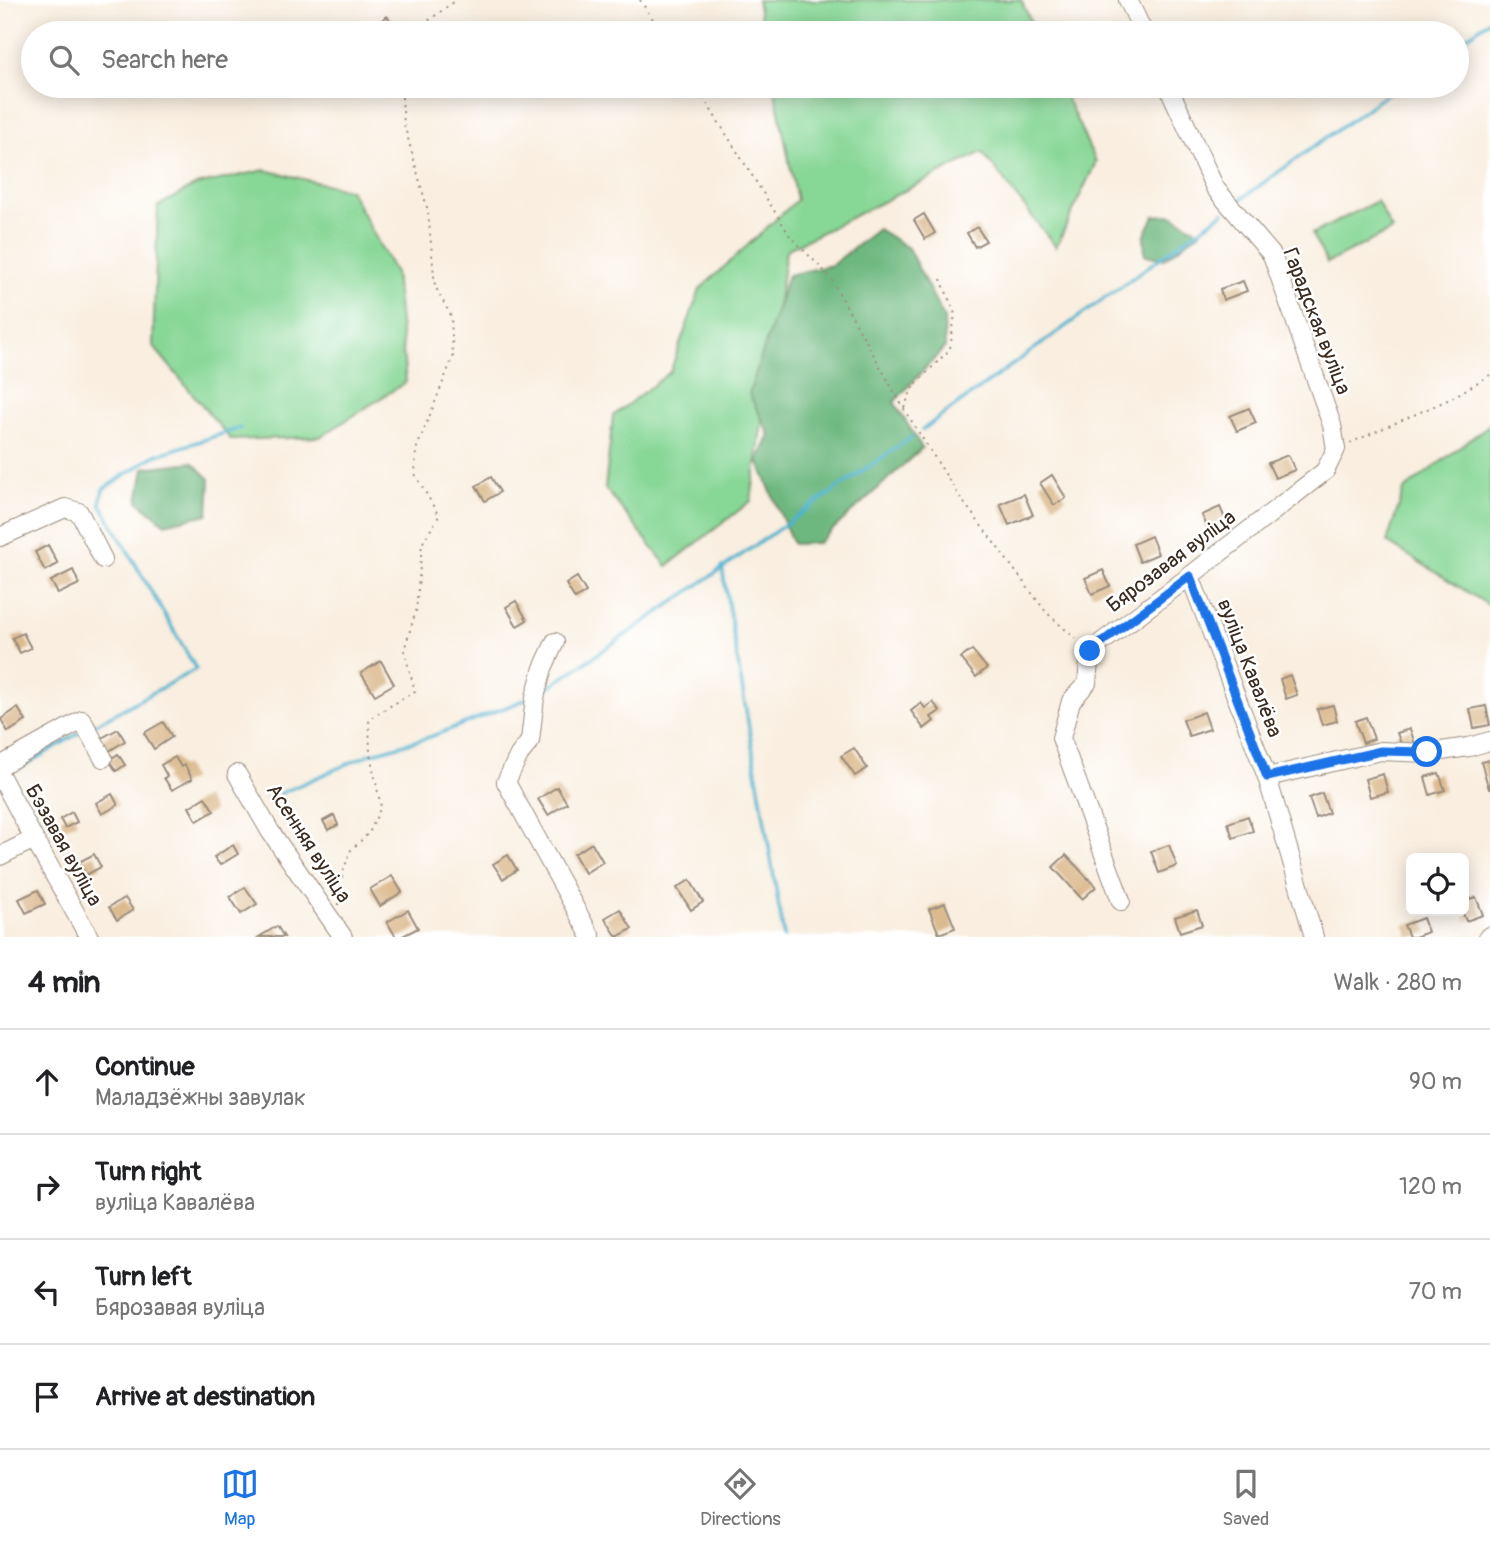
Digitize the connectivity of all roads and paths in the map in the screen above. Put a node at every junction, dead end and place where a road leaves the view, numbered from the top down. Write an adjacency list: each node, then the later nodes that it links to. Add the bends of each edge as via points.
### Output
1 (456, 0): 4 (path)
2 (640, 0): 5 (path)
3 (1128, 0): 6 (street)
4 (428, 21)
5 (654, 21)
6 (1138, 21)
7 (402, 98): 28 (path, via 404,124 428,211 435,286 451,316 453,357 416,450 415,474 439,516 422,544 416,611 404,650 415,691 369,719 370,754 381,807 369,833 350,851 338,889)
8 (704, 98): 12 (path, via 790,236 830,277)
9 (1174, 98): 13 (street, Гарадская вуліца, via 1215,188 1272,255 1332,425)
10 (941, 279): 12 (path, via 955,314 950,349 913,387)
11 (1490, 375): 13 (path)
12 (904, 409): 18 (path, via 959,496 1046,612)
13 (1336, 449): 16 (street, Бярозавая вуліца, via 1325,471)
14 (0, 537): 15 (street, via 65,508 79,512)
15 (103, 559)
16 (1190, 576): 18 (street, Бярозавая вуліца); 24 (street, вуліца Кавалёва)
17 (555, 642): 30 (street, via 534,696 530,741 506,782)
18 (1090, 651): 27 (street, via 1087,683 1071,701 1061,738)
19 (1490, 741): 24 (street, via 1427,752 1381,751)
20 (103, 758): 21 (street, via 82,720)
21 (0, 766)
22 (237, 774): 28 (street, Асенняя вуліца)
23 (0, 775): 25 (street, Бэзавая вуліца)
24 (1267, 777): 31 (street, вуліца Кавалёва)
25 (34, 839): 26 (street); 29 (street, Бэзавая вуліца)
26 (0, 856)
27 (1121, 901)
28 (342, 935)
29 (89, 937)
30 (591, 937)
31 (1314, 937)

